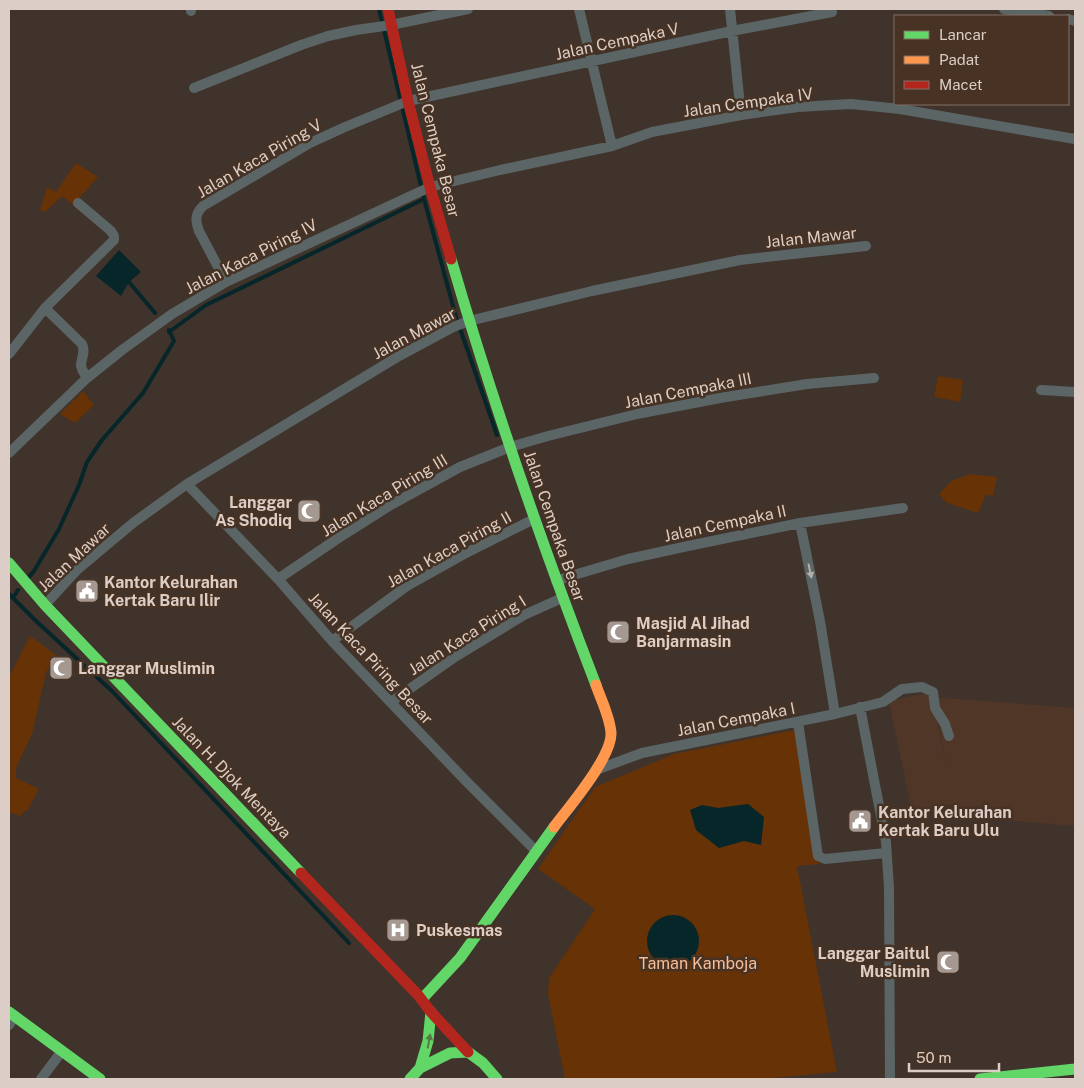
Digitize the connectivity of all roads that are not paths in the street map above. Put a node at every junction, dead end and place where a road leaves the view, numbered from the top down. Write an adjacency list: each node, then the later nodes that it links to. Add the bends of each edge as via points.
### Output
1 (388, 9): 8 (main road, Jalan Cempaka Besar)
2 (468, 9): 8 (street)
3 (579, 9): 10 (street)
4 (730, 9): 9 (street)
5 (1004, 9): 7 (street)
6 (832, 12): 9 (street, Jalan Cempaka V)
7 (1043, 15)
8 (392, 25): 11 (street, via 328,36); 12 (main road, Jalan Cempaka Besar)
9 (732, 31): 10 (street, Jalan Cempaka V); 13 (street)
10 (591, 62): 12 (street, Jalan Cempaka V); 15 (street)
11 (194, 88)
12 (405, 102): 16 (main road, Jalan Cempaka Besar); 19 (street, Jalan Kaca Piring V, via 310,143 198,211 196,224)
13 (741, 116): 14 (street, Jalan Cempaka IV, via 798,107 851,104 900,109); 15 (street, Jalan Cempaka IV, via 652,132)
14 (1075, 139)
15 (612, 146): 16 (street, Jalan Cempaka IV)
16 (423, 190): 19 (street, Jalan Kaca Piring IV); 21 (main road, Jalan Cempaka Besar)
17 (78, 203): 20 (street, via 111,231 114,240)
18 (866, 246): 21 (street, Jalan Mawar, via 740,260 592,291)
19 (226, 282): 23 (street, Jalan Kaca Piring IV, via 144,333)
20 (46, 308): 22 (street); 23 (street, via 82,344 81,366)
21 (461, 324): 27 (main road, Jalan Cempaka Besar); 29 (street, Jalan Mawar, via 357,381)
22 (9, 354)
23 (87, 378): 28 (street, Jalan Kaca Piring IV)
24 (874, 378): 27 (street, Jalan Cempaka III, via 807,384 720,398 637,414)
25 (1041, 390): 26 (street)
26 (1075, 392)
27 (510, 447): 31 (main road, Jalan Cempaka Besar); 34 (street, Jalan Kaca Piring III, via 460,467 389,506)
28 (9, 453)
29 (186, 484): 34 (street, Jalan Kaca Piring Besar); 37 (street, Jalan Mawar, via 77,570)
30 (903, 508): 32 (street, Jalan Cempaka II)
31 (534, 519): 35 (main road, Jalan Cempaka Besar); 38 (street, Jalan Kaca Piring II, via 407,586)
32 (800, 523): 35 (street, Jalan Cempaka II, via 628,560); 41 (street, one-way to 41)
33 (9, 563): 37 (main road, Jalan H. Djok Mentaya)
34 (278, 580): 38 (street, Jalan Kaca Piring Besar)
35 (556, 581): 36 (main road, Jalan Cempaka Besar)
36 (562, 598): 39 (street, Jalan Kaca Piring I, via 524,615 463,652); 44 (main road, Jalan Cempaka Besar, via 610,723 611,740)
37 (45, 605): 47 (main road, Jalan H. Djok Mentaya)
38 (332, 641): 39 (street, Jalan Kaca Piring Besar)
39 (391, 702): 45 (street, Jalan Kaca Piring Besar)
40 (860, 707): 41 (street, Jalan Cempaka I); 43 (street, Jalan Cempaka I, via 883,702 902,689 922,687 933,692 935,708); 46 (street)
41 (835, 714): 42 (street, Jalan Cempaka I)
42 (798, 722): 44 (street, Jalan Cempaka I, via 646,752); 46 (street, via 818,856 825,859)
43 (948, 736)
44 (596, 770): 45 (main road, Jalan Cempaka Besar)
45 (536, 851): 47 (main road, Jalan Cempaka Besar, via 460,958)
46 (886, 853): 58 (street)
47 (422, 999): 48 (main road, Jalan H. Djok Mentaya)
48 (431, 1012): 51 (main road, Jalan H. Djok Mentaya); 52 (main road, one-way to 48, via 428,1049)
49 (11, 1018): 50 (main road)
50 (62, 1051): 54 (street); 55 (main road)
51 (468, 1052): 52 (main road, via 450,1053); 57 (main road, Jalan H. Djok Mentaya)
52 (420, 1068): 56 (main road)
53 (1075, 1069): 59 (main road)
54 (41, 1079)
55 (100, 1079)
56 (410, 1079)
57 (498, 1079)
58 (890, 1079)
59 (980, 1079)

